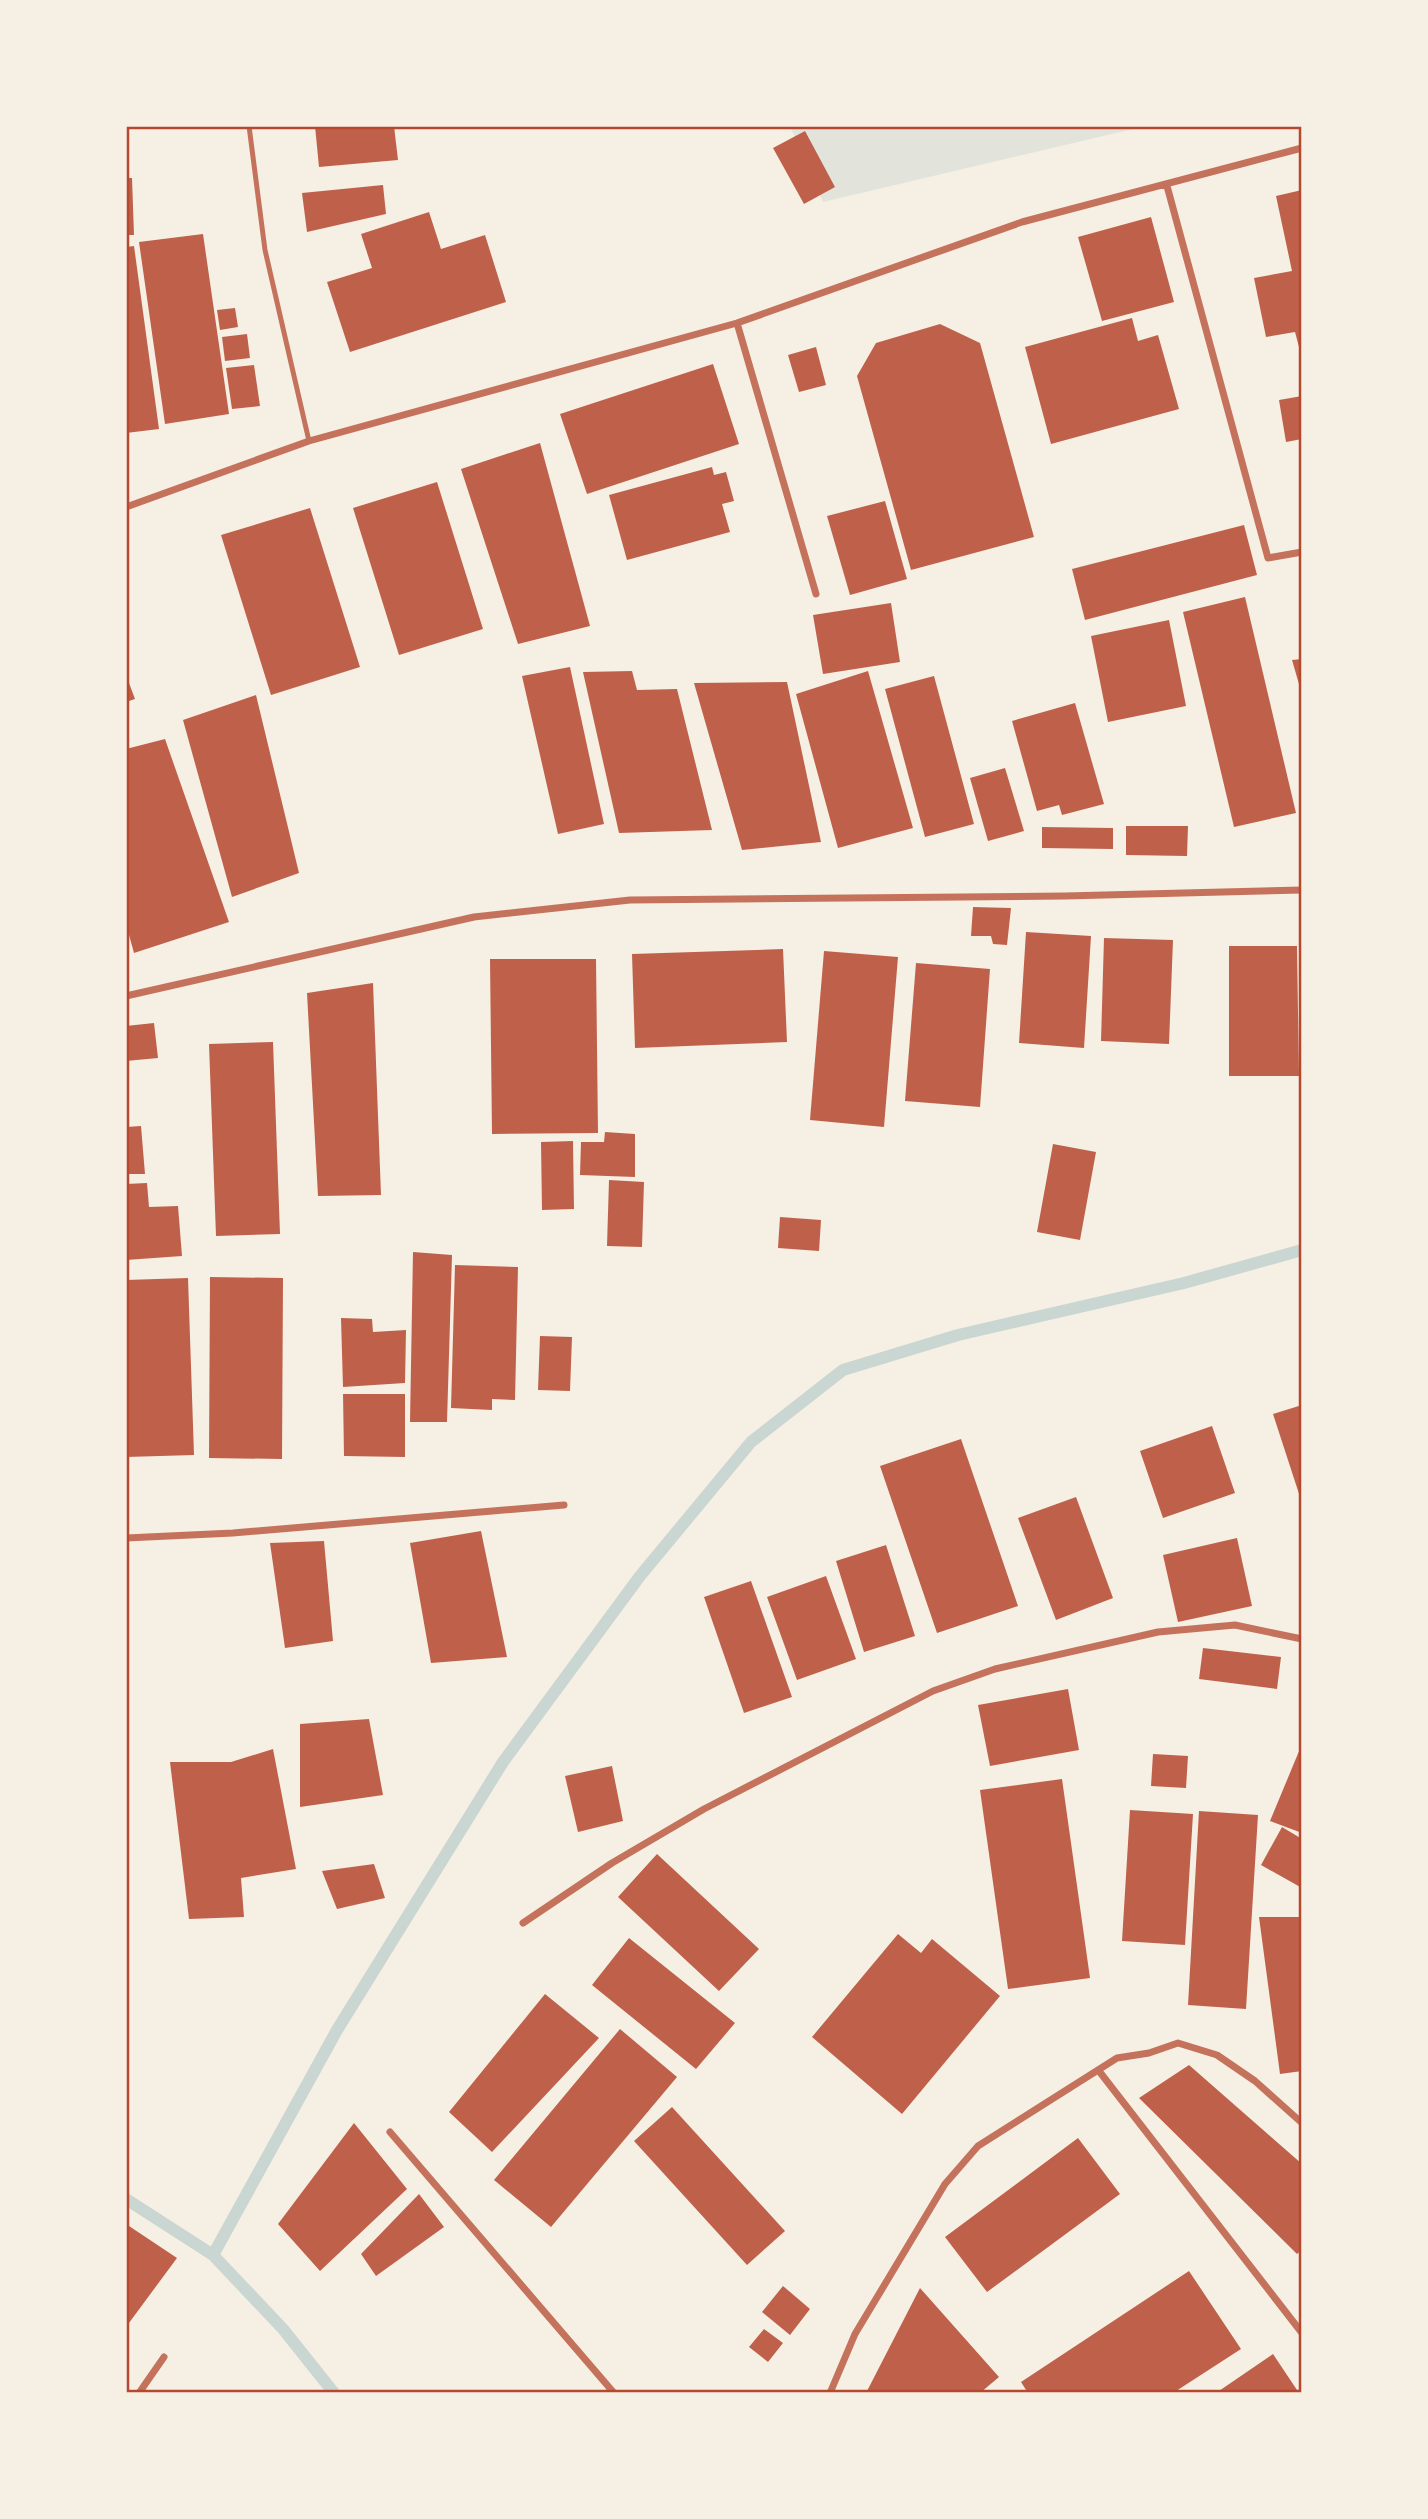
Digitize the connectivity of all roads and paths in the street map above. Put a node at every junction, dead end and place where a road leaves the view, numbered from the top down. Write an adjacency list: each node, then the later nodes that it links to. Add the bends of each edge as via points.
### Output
1 (248, 126): 5 (lane, via 265,250)
2 (1302, 148): 3 (street)
3 (1167, 186): 4 (street, via 1022,222); 7 (street, via 1268,558)
4 (737, 323): 5 (street); 8 (street)
5 (309, 441): 6 (street)
6 (126, 507)
7 (1302, 552)
8 (816, 594)
9 (1302, 890): 10 (street, via 630,900 474,917)
10 (126, 996)
11 (564, 1505): 12 (street)
12 (126, 1538)
13 (1302, 1639): 14 (street, via 1235,1625 1158,1632 995,1669 945,1687 704,1808)
14 (523, 1923)
15 (1100, 2071): 16 (street, via 1117,2058 1178,2043 1217,2055); 18 (street); 22 (street, via 978,2146 945,2184 855,2334)
16 (1302, 2123)
17 (390, 2132): 21 (street)
18 (1302, 2333)
19 (164, 2357): 20 (street)
20 (139, 2393)
21 (614, 2393)
22 (830, 2393)

